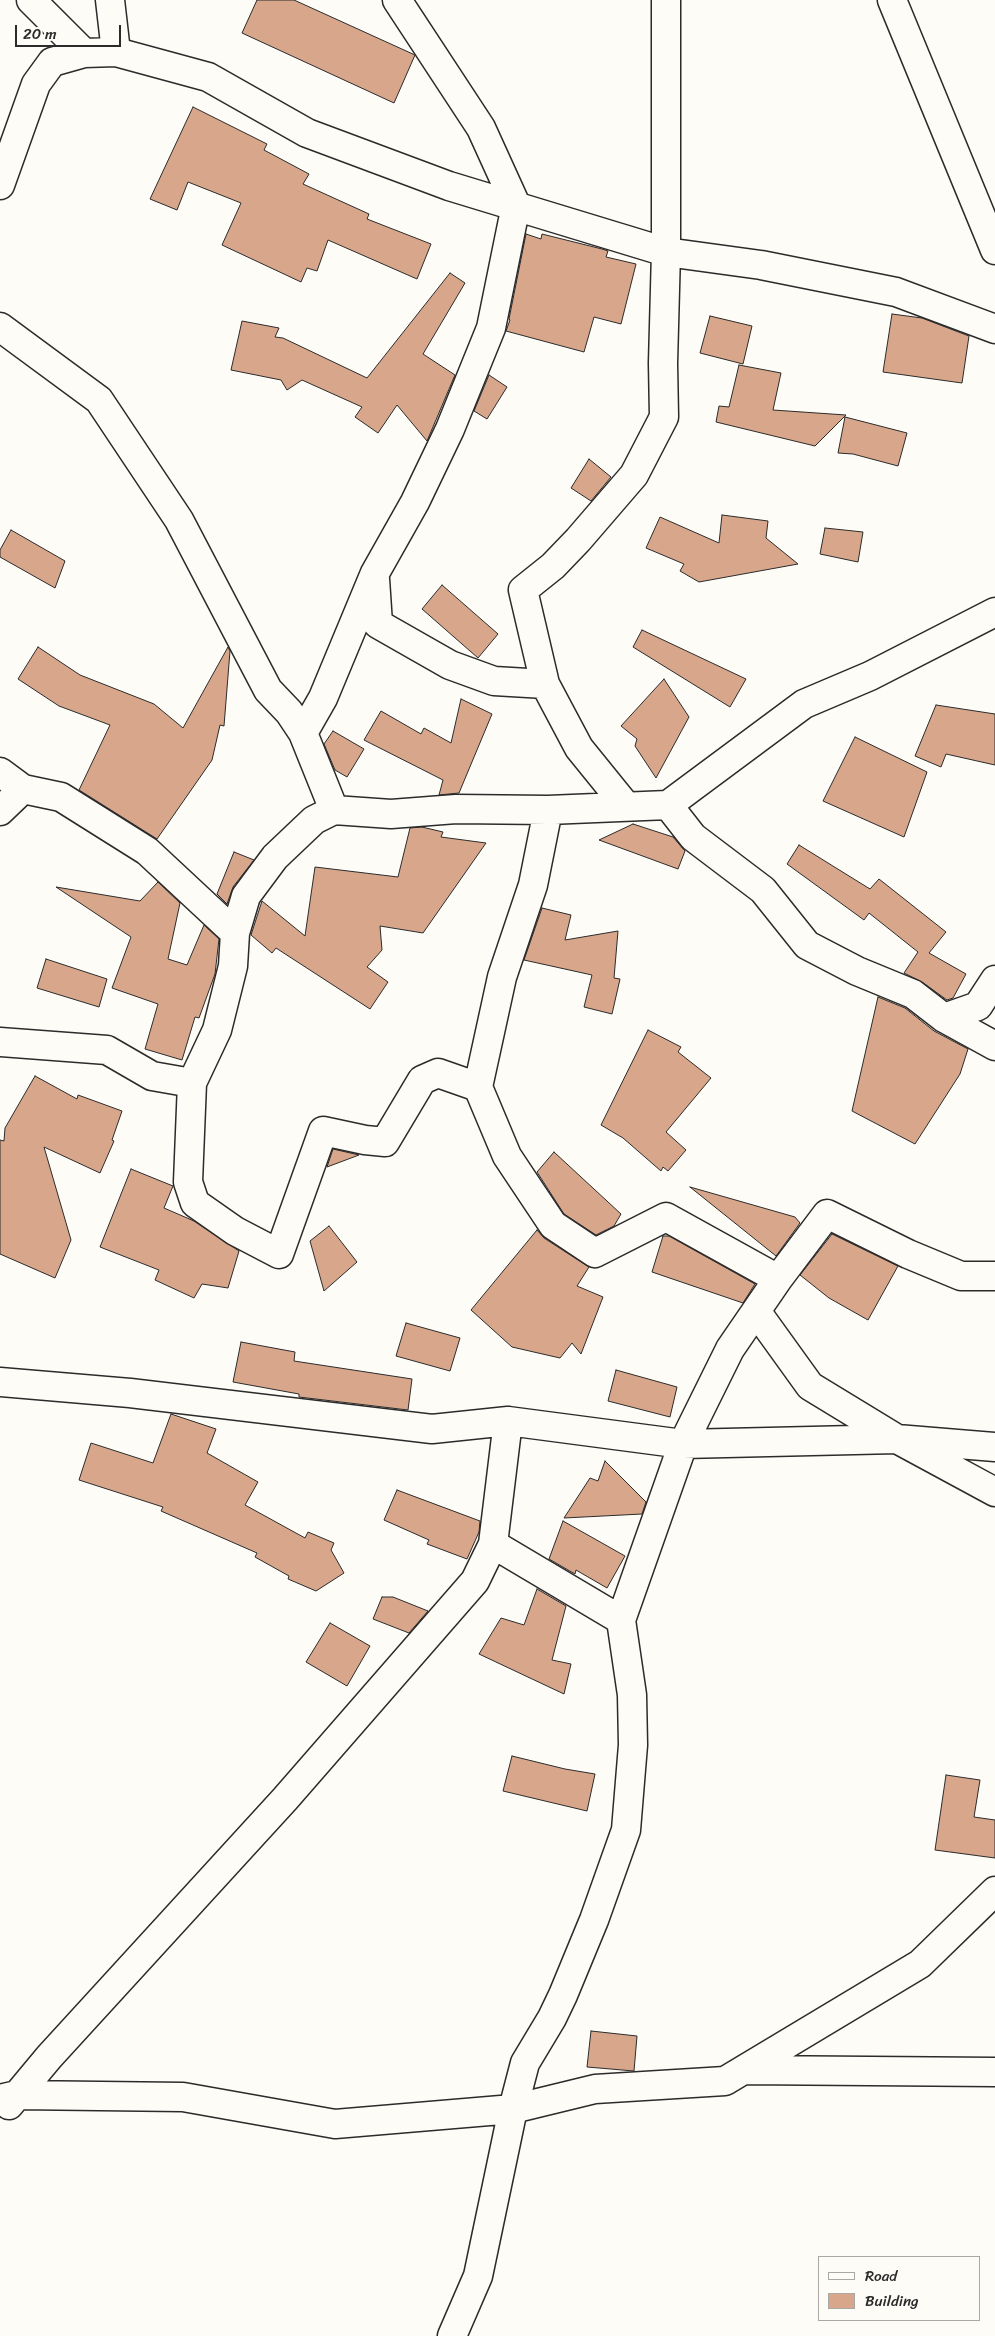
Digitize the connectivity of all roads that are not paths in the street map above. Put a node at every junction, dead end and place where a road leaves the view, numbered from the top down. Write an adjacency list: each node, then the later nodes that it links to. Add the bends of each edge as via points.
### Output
1 (31, 0): 7 (street)
2 (110, 0): 6 (street)
3 (397, 0): 9 (street, via 481,128)
4 (666, 0): 11 (street)
5 (892, 0): 10 (street)
6 (116, 52): 7 (street); 9 (street, via 208,77 307,133 449,186)
7 (84, 53): 8 (street, via 52,62 36,84)
8 (0, 186)
9 (516, 206): 11 (street); 14 (street, via 491,328 415,502)
10 (995, 250)
11 (666, 252): 13 (street, via 761,265 896,292); 16 (street, via 664,417 634,475 553,566 523,590)
12 (0, 327): 17 (street, via 99,400 178,520 268,690)
13 (995, 329)
14 (375, 573): 16 (street, via 378,624 450,665 494,681); 17 (street, via 323,698)
15 (995, 612): 20 (street, via 870,676 804,704)
16 (545, 684): 21 (street, via 579,748)
17 (303, 733): 22 (street)
18 (0, 772): 19 (street)
19 (23, 789): 24 (street); 25 (street, via 61,797 147,851)
20 (668, 805): 21 (street); 27 (street, via 693,837 763,890 807,945 857,972 913,994)
21 (626, 806): 23 (street)
22 (334, 810): 23 (street, via 390,814 456,809); 25 (street, via 314,820 275,857 246,896)
23 (548, 810): 31 (street, via 533,885 502,977)
24 (0, 811)
25 (235, 933): 30 (street, via 233,966 217,1030)
26 (995, 980): 27 (street, via 978,1006)
27 (944, 1018): 29 (street)
28 (0, 1042): 30 (street, via 107,1050 152,1076)
29 (995, 1046)
30 (192, 1083): 31 (street, via 188,1182 195,1203 236,1231 279,1254 323,1131 385,1142 422,1080 438,1073)
31 (478, 1087): 33 (street, via 507,1156 553,1225 595,1253 666,1216)
32 (995, 1276): 33 (street, via 961,1276 826,1214)
33 (778, 1279): 34 (street)
34 (756, 1311): 37 (street, via 810,1386); 38 (street, via 730,1349)
35 (0, 1382): 36 (street, via 130,1393 432,1429)
36 (508, 1421): 38 (street); 41 (street)
37 (897, 1439): 38 (street); 39 (street); 40 (street)
38 (684, 1444): 42 (street)
39 (995, 1447)
40 (995, 1492)
41 (493, 1544): 42 (street); 46 (street, via 475,1582 285,1799)
42 (622, 1620): 47 (street, via 632,1695 633,1745 626,1830 563,1994 524,2063)
43 (995, 1891): 44 (street, via 920,1964)
44 (744, 2070): 45 (street); 47 (street, via 725,2081 595,2089)
45 (995, 2072)
46 (9, 2098): 47 (street, via 182,2097 335,2124); 48 (street)
47 (512, 2109): 49 (street, via 478,2276)
48 (0, 2116)
49 (452, 2336)

